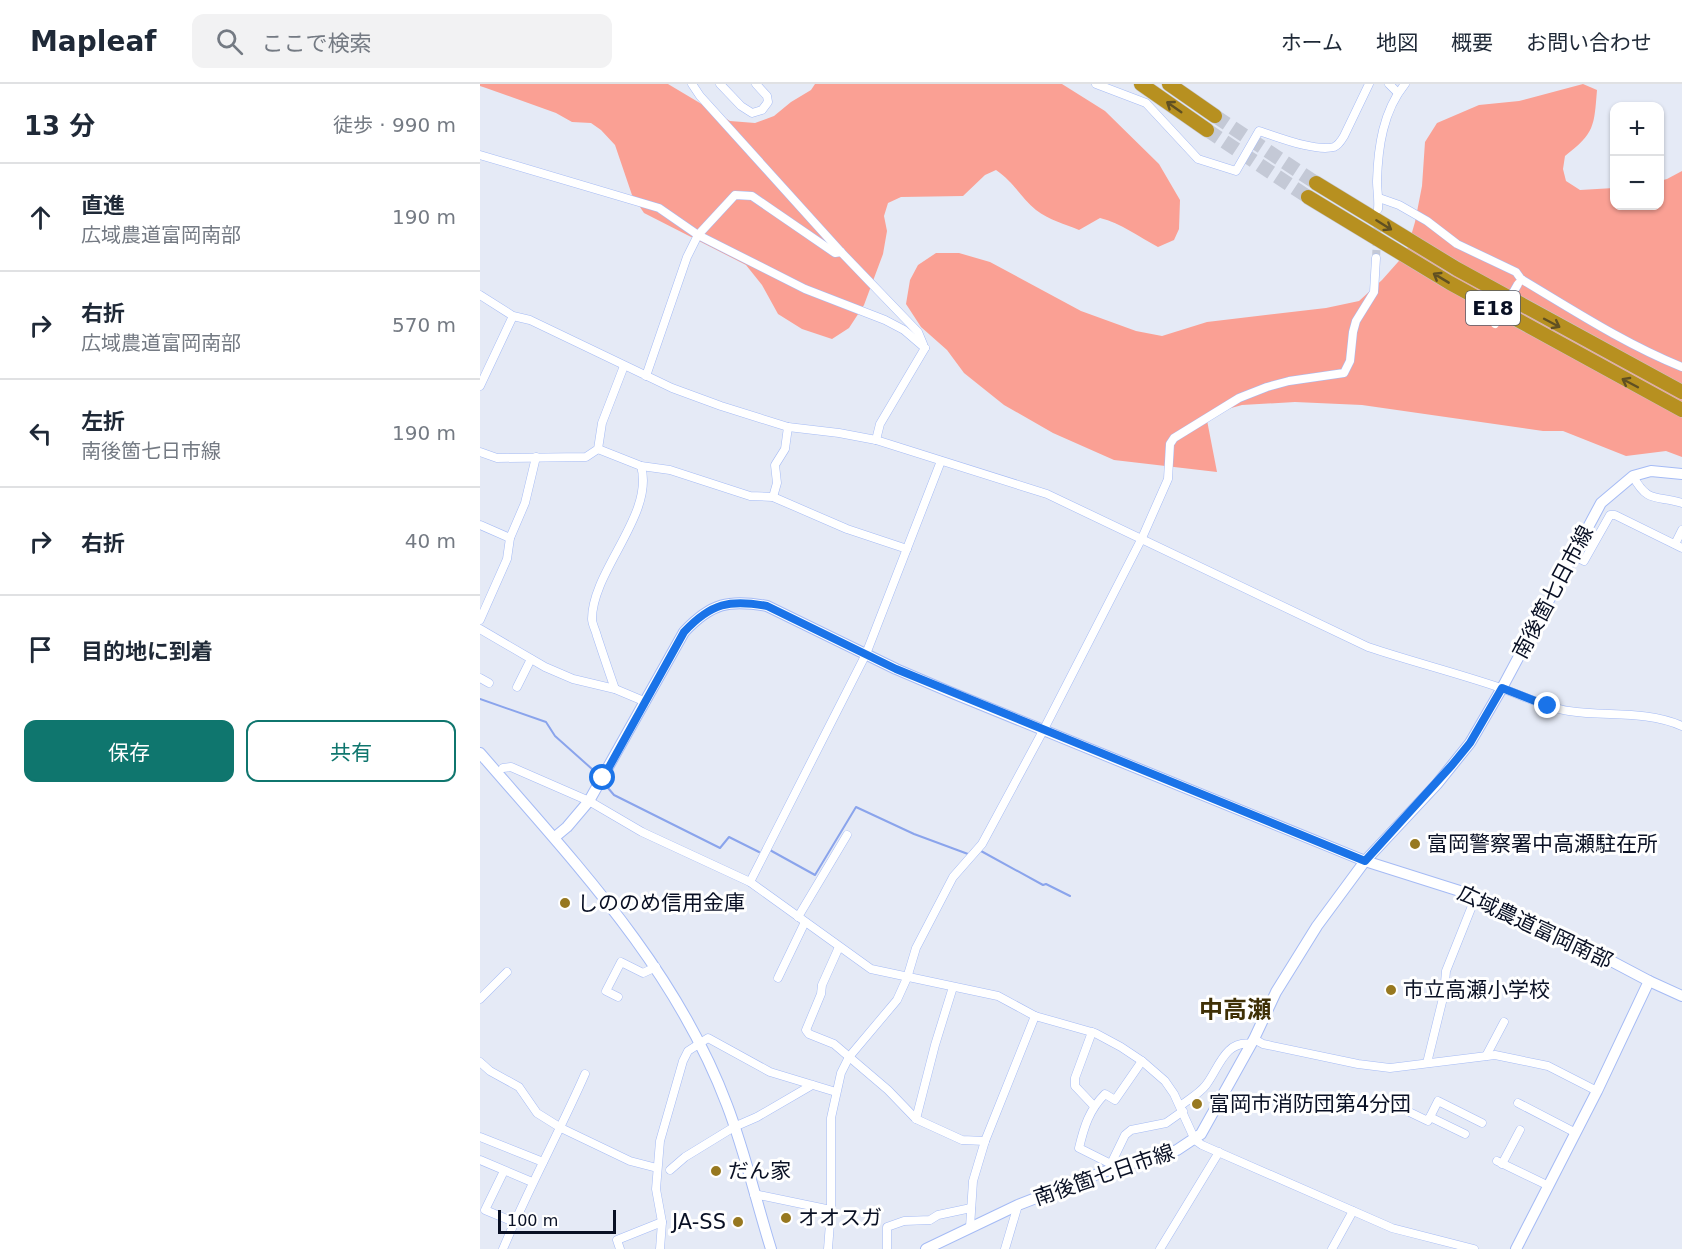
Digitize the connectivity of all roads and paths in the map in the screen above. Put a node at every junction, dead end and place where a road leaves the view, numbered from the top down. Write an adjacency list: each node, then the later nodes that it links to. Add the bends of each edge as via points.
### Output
1 (692, 84): 19 (street)
2 (720, 84): 3 (street, via 741,106 755,113 768,102)
3 (756, 84)
4 (1096, 84): 7 (street, via 1146,103 1198,159 1236,171 1259,131 1316,147 1335,147)
5 (1142, 84): 12 (highway, one-way to 5)
6 (1169, 84): 11 (highway)
7 (1369, 84)
8 (1389, 84): 10 (street)
9 (1405, 84): 10 (street)
10 (1398, 93): 16 (street, via 1381,135)
11 (1215, 116)
12 (1207, 130)
13 (480, 155): 18 (street, via 660,208)
14 (1316, 183): 30 (highway, E18, one-way to 30, via 1457,269)
15 (1308, 197): 31 (highway, E18, one-way to 15, via 1450,283)
16 (1379, 198): 17 (street); 21 (street, via 1399,205 1457,244 1516,273)
17 (1378, 209)
18 (698, 235): 19 (street, via 730,199 743,194 777,212 835,253); 25 (street, via 805,289 885,320); 28 (street)
19 (841, 252): 25 (street, via 918,332)
20 (1376, 258): 46 (street, via 1374,292 1356,321 1350,361 1344,373 1258,390 1174,438 1170,444 1168,478)
21 (1519, 282): 24 (street, bridge); 27 (street)
22 (480, 295): 23 (street)
23 (513, 315): 26 (street); 29 (street)
24 (1495, 324)
25 (925, 348): 33 (street, via 880,424)
26 (624, 366): 28 (street); 34 (street, via 602,423)
27 (1682, 367)
28 (646, 376): 32 (street, via 692,396)
29 (480, 386)
30 (1682, 392)
31 (1682, 410)
32 (788, 427): 33 (street); 41 (street, via 784,449 775,465 777,483)
33 (876, 440): 37 (street)
34 (598, 449): 36 (street, via 586,457); 38 (street)
35 (480, 452): 36 (street, via 497,458)
36 (536, 457): 45 (street, via 530,486)
37 (941, 461): 46 (street, via 1047,494); 48 (street)
38 (641, 466): 41 (street, via 670,470 750,496); 58 (street, via 638,506 597,594 592,620)
39 (1682, 474): 40 (street, via 1651,471)
40 (1633, 476): 42 (street, via 1641,490 1651,496); 49 (street, 南後箇七日市線, via 1601,503)
41 (773, 497): 48 (street)
42 (1682, 503)
43 (480, 525): 45 (street)
44 (1682, 530): 47 (street)
45 (510, 538): 50 (street, via 507,559)
46 (1143, 538): 57 (street, via 1368,646); 61 (street)
47 (1678, 546): 49 (street, via 1610,515 1584,561)
48 (907, 549): 52 (street)
49 (1572, 555): 57 (street, 南後箇七日市線)
50 (480, 620)
51 (480, 629): 53 (street)
52 (866, 654): 59 (street, 広域農道富岡南部, via 767,606 747,602 722,604 700,615 684,632); 61 (street, 広域農道富岡南部); 68 (street)
53 (531, 659): 56 (street); 58 (street, via 573,679)
54 (480, 678): 55 (street)
55 (489, 683)
56 (517, 687)
57 (1502, 688): 60 (street, via 1570,711 1655,717); 67 (street, 南後箇七日市線, via 1470,743)
58 (615, 689): 59 (street)
59 (646, 702): 64 (street, 広域農道富岡南部)
60 (1682, 726)
61 (1044, 729): 67 (street, 広域農道富岡南部); 75 (street, via 982,844 953,877 916,948)
62 (480, 753): 66 (street)
63 (503, 768): 64 (street, via 511,767)
64 (590, 801): 66 (street, 広域農道富岡南部); 68 (street, via 642,832)
65 (847, 835): 70 (street)
66 (555, 837): 72 (street)
67 (1365, 861): 69 (street, 広域農道富岡南部); 84 (street, 南後箇七日市線, via 1276,992)
68 (750, 882): 70 (street)
69 (1476, 896): 76 (street, 広域農道富岡南部); 90 (street, via 1446,971)
70 (801, 920): 71 (street); 74 (street)
71 (839, 947): 75 (street, via 871,969); 87 (street, via 806,1030 834,1044)
72 (656, 967): 79 (street, via 643,973 621,962 606,991); 85 (street)
73 (507, 972): 80 (street)
74 (778, 978)
75 (908, 978): 77 (street); 87 (street, via 897,1000)
76 (1648, 981): 78 (street, 広域農道富岡南部); 93 (street)
77 (953, 987): 81 (street, via 998,996); 100 (street)
78 (1682, 996)
79 (618, 998)
80 (480, 999)
81 (1035, 1016): 83 (street); 109 (street)
82 (1504, 1022): 86 (street)
83 (1092, 1032): 88 (street); 96 (street, via 1078,1066 1075,1086)
84 (1253, 1042): 90 (street, via 1367,1066 1390,1068); 97 (street, via 1230,1049 1206,1085); 108 (street, 南後箇七日市線)
85 (700, 1043): 92 (street, via 708,1038 770,1072); 102 (street); 114 (street, via 688,1051 683,1061 660,1141)
86 (1486, 1056): 90 (street); 93 (street, via 1548,1066)
87 (849, 1057): 94 (street); 100 (street)
88 (1142, 1061): 96 (street, via 1115,1100 1105,1094); 97 (street, via 1165,1081)
89 (480, 1062): 103 (street, via 519,1088 537,1113)
90 (1427, 1063)
91 (585, 1074): 103 (street)
92 (812, 1084): 94 (street); 102 (street)
93 (1597, 1091): 105 (street)
94 (836, 1092): 122 (street, via 831,1118)
95 (1518, 1103): 105 (street)
96 (1094, 1105): 113 (street, via 1079,1148)
97 (1181, 1108): 108 (street); 113 (street, via 1166,1124 1131,1130)
98 (1402, 1109): 99 (street, via 1428,1121)
99 (1430, 1117): 101 (street, via 1438,1101); 106 (street)
100 (916, 1119): 109 (street, via 962,1140)
101 (1482, 1123)
102 (734, 1127): 115 (street); 119 (street)
103 (561, 1128): 112 (street); 114 (street, via 630,1161)
104 (1520, 1130): 118 (street, via 1499,1162)
105 (1576, 1133): 118 (street)
106 (1465, 1134)
107 (480, 1137): 112 (street)
108 (1195, 1140): 110 (street); 113 (street, 南後箇七日市線, via 1163,1156)
109 (985, 1142): 121 (street, via 973,1181)
110 (1219, 1152): 123 (street); 136 (street)
111 (480, 1160): 116 (street)
112 (543, 1162): 117 (street)
113 (1110, 1167): 120 (street, 南後箇七日市線)
114 (657, 1168): 125 (street)
115 (670, 1170)
116 (504, 1171): 117 (street); 124 (street, via 485,1210)
117 (532, 1182): 124 (street)
118 (1549, 1186): 139 (street)
119 (754, 1194): 122 (street); 131 (street)
120 (1018, 1205): 126 (street, 南後箇七日市線); 135 (street)
121 (971, 1208): 126 (street); 133 (street, via 887,1227)
122 (831, 1210): 132 (street)
123 (1353, 1211): 127 (street); 137 (street)
124 (514, 1222): 128 (street)
125 (662, 1222): 129 (street, via 617,1240); 130 (street)
126 (970, 1227): 134 (street, 南後箇七日市線)
127 (1447, 1246): 138 (street)
128 (503, 1249)
129 (620, 1249)
130 (660, 1249)
131 (771, 1249)
132 (828, 1249)
133 (887, 1249)
134 (926, 1249)
135 (1005, 1249)
136 (1160, 1249)
137 (1332, 1249)
138 (1474, 1249)
139 (1516, 1249)

